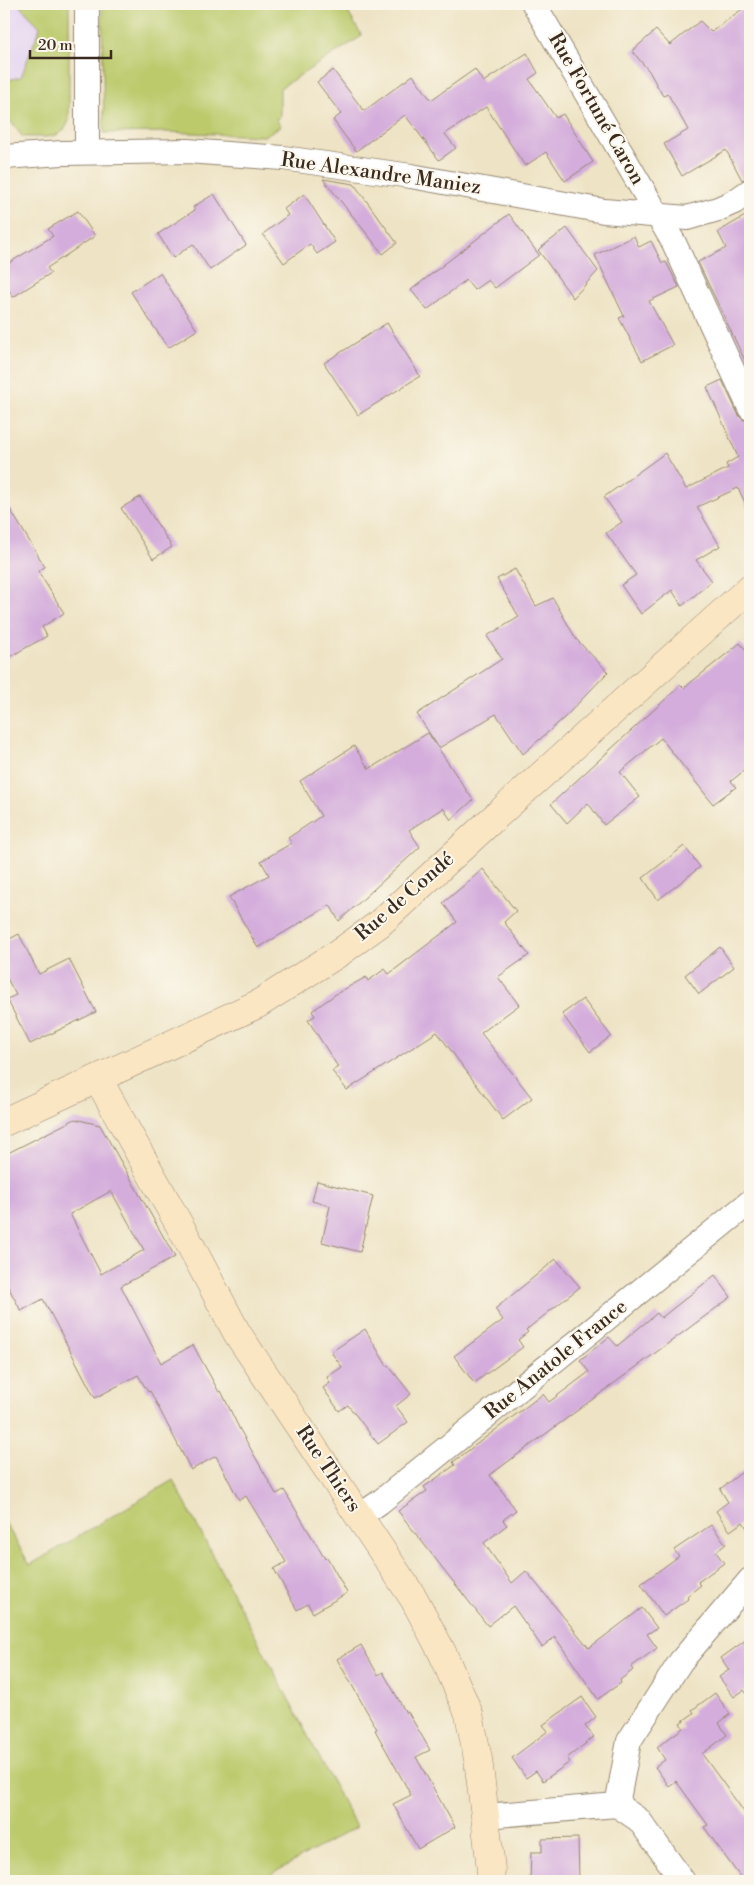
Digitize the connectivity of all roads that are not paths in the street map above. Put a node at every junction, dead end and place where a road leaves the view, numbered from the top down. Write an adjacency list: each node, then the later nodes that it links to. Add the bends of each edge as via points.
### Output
1 (87, 4): 3 (street)
2 (534, 4): 6 (street, Rue Fortuné Caron)
3 (87, 152): 4 (street, Rue Alexandre Maniez); 6 (street, Rue Alexandre Maniez, via 187,151 283,158 411,176 604,211)
4 (4, 157)
5 (750, 191): 6 (street, Rue Alexandre Maniez, via 718,209 696,216)
6 (658, 215): 7 (street, Rue Fortuné Caron)
7 (750, 408)
8 (750, 588): 9 (main road, Rue de Condé, via 379,924 258,1004)
9 (98, 1079): 10 (main road, Rue de Condé); 12 (main road, Rue Thiers, via 238,1333)
10 (4, 1122)
11 (750, 1202): 12 (street, Rue Anatole France)
12 (360, 1516): 15 (main road, Rue Thiers, via 414,1599 469,1714)
13 (750, 1580): 14 (street, via 681,1661 629,1741)
14 (618, 1805): 15 (street); 17 (street, via 639,1820)
15 (485, 1816): 16 (main road, Rue Thiers)
16 (490, 1881)
17 (683, 1881)

